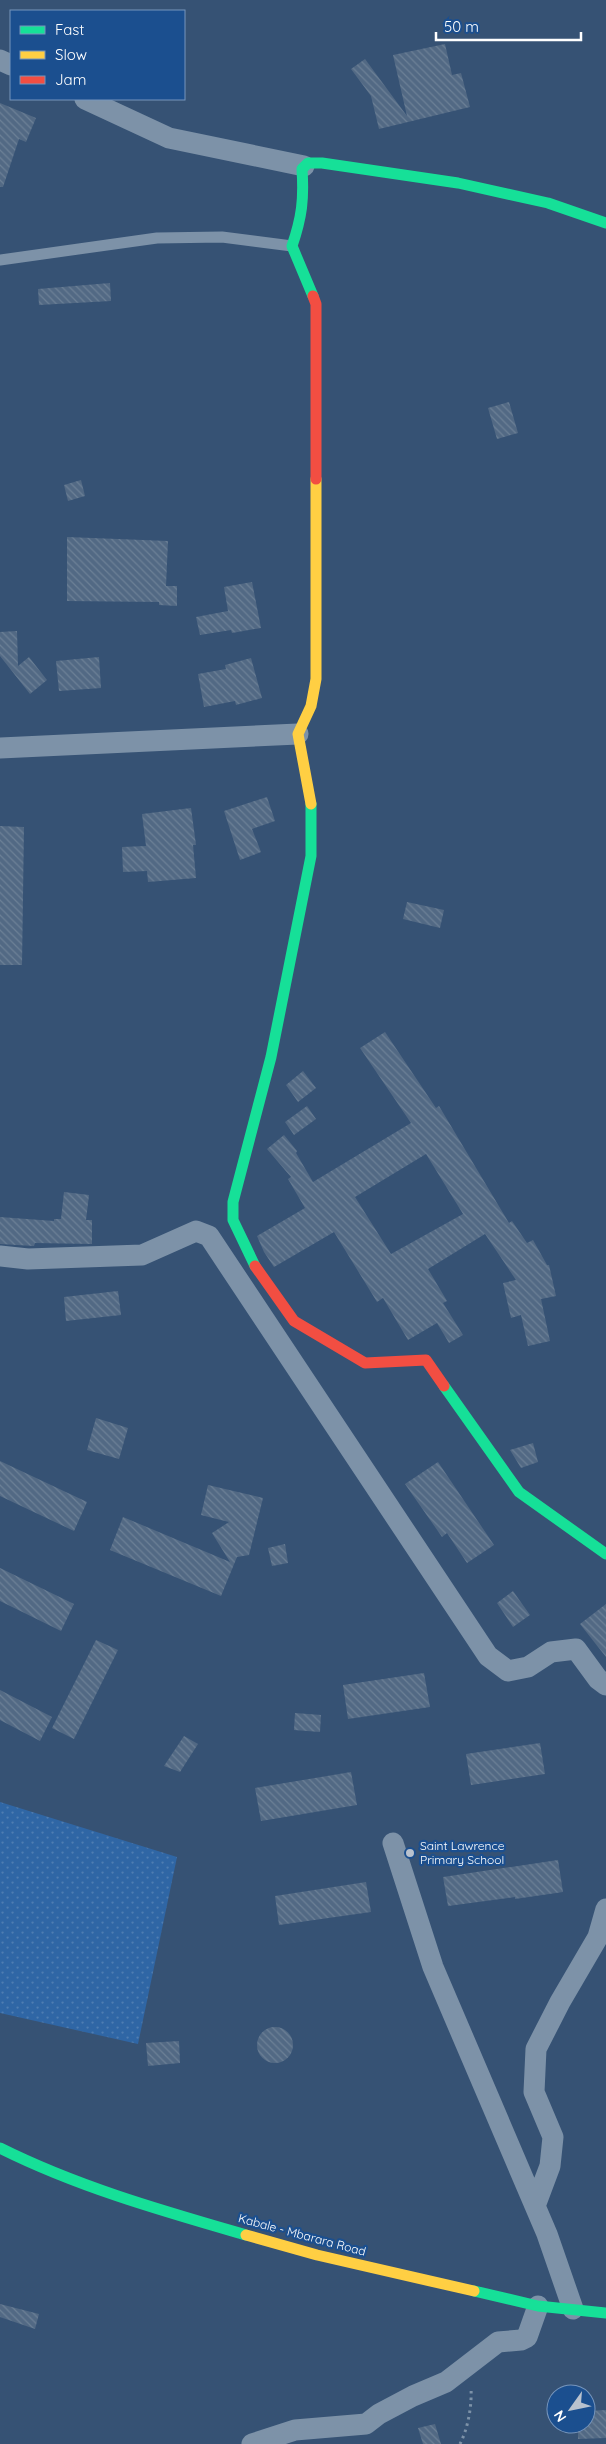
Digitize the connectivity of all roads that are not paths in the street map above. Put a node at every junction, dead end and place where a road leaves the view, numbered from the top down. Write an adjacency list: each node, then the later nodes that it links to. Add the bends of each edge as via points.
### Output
1 (87, 100): 2 (street, via 169,138)
2 (304, 166): 3 (street, via 322,163 458,184 548,203); 4 (street, via 301,181 304,201)
3 (606, 223)
4 (292, 246): 5 (lane, via 222,237 157,238); 6 (street, via 316,304 318,387 315,690 310,717)
5 (0, 260)
6 (298, 734): 7 (street); 9 (street, via 310,788 314,829 312,856 271,1057 233,1202 233,1220 240,1241 294,1321 365,1364 426,1360 519,1492)
7 (0, 748)
8 (0, 1256): 10 (street, via 28,1259 142,1255 196,1231 209,1236 488,1656 508,1670 528,1667 551,1652 576,1649)
9 (606, 1554)
10 (606, 1685)
11 (393, 1843): 14 (street, via 434,1967)
12 (606, 1909): 14 (street, via 598,1937 536,2049 534,2092 553,2137 550,2166)
13 (0, 2148): 15 (street, Kabale - Mbarara Road, via 151,2207 317,2255)
14 (535, 2206): 16 (street)
15 (538, 2306): 16 (street, Kabale - Mbarara Road); 18 (street, via 527,2337 498,2342 446,2382 379,2414 366,2424 295,2430)
16 (573, 2309): 17 (street, Kabale - Mbarara Road)
17 (606, 2313)
18 (252, 2444)

